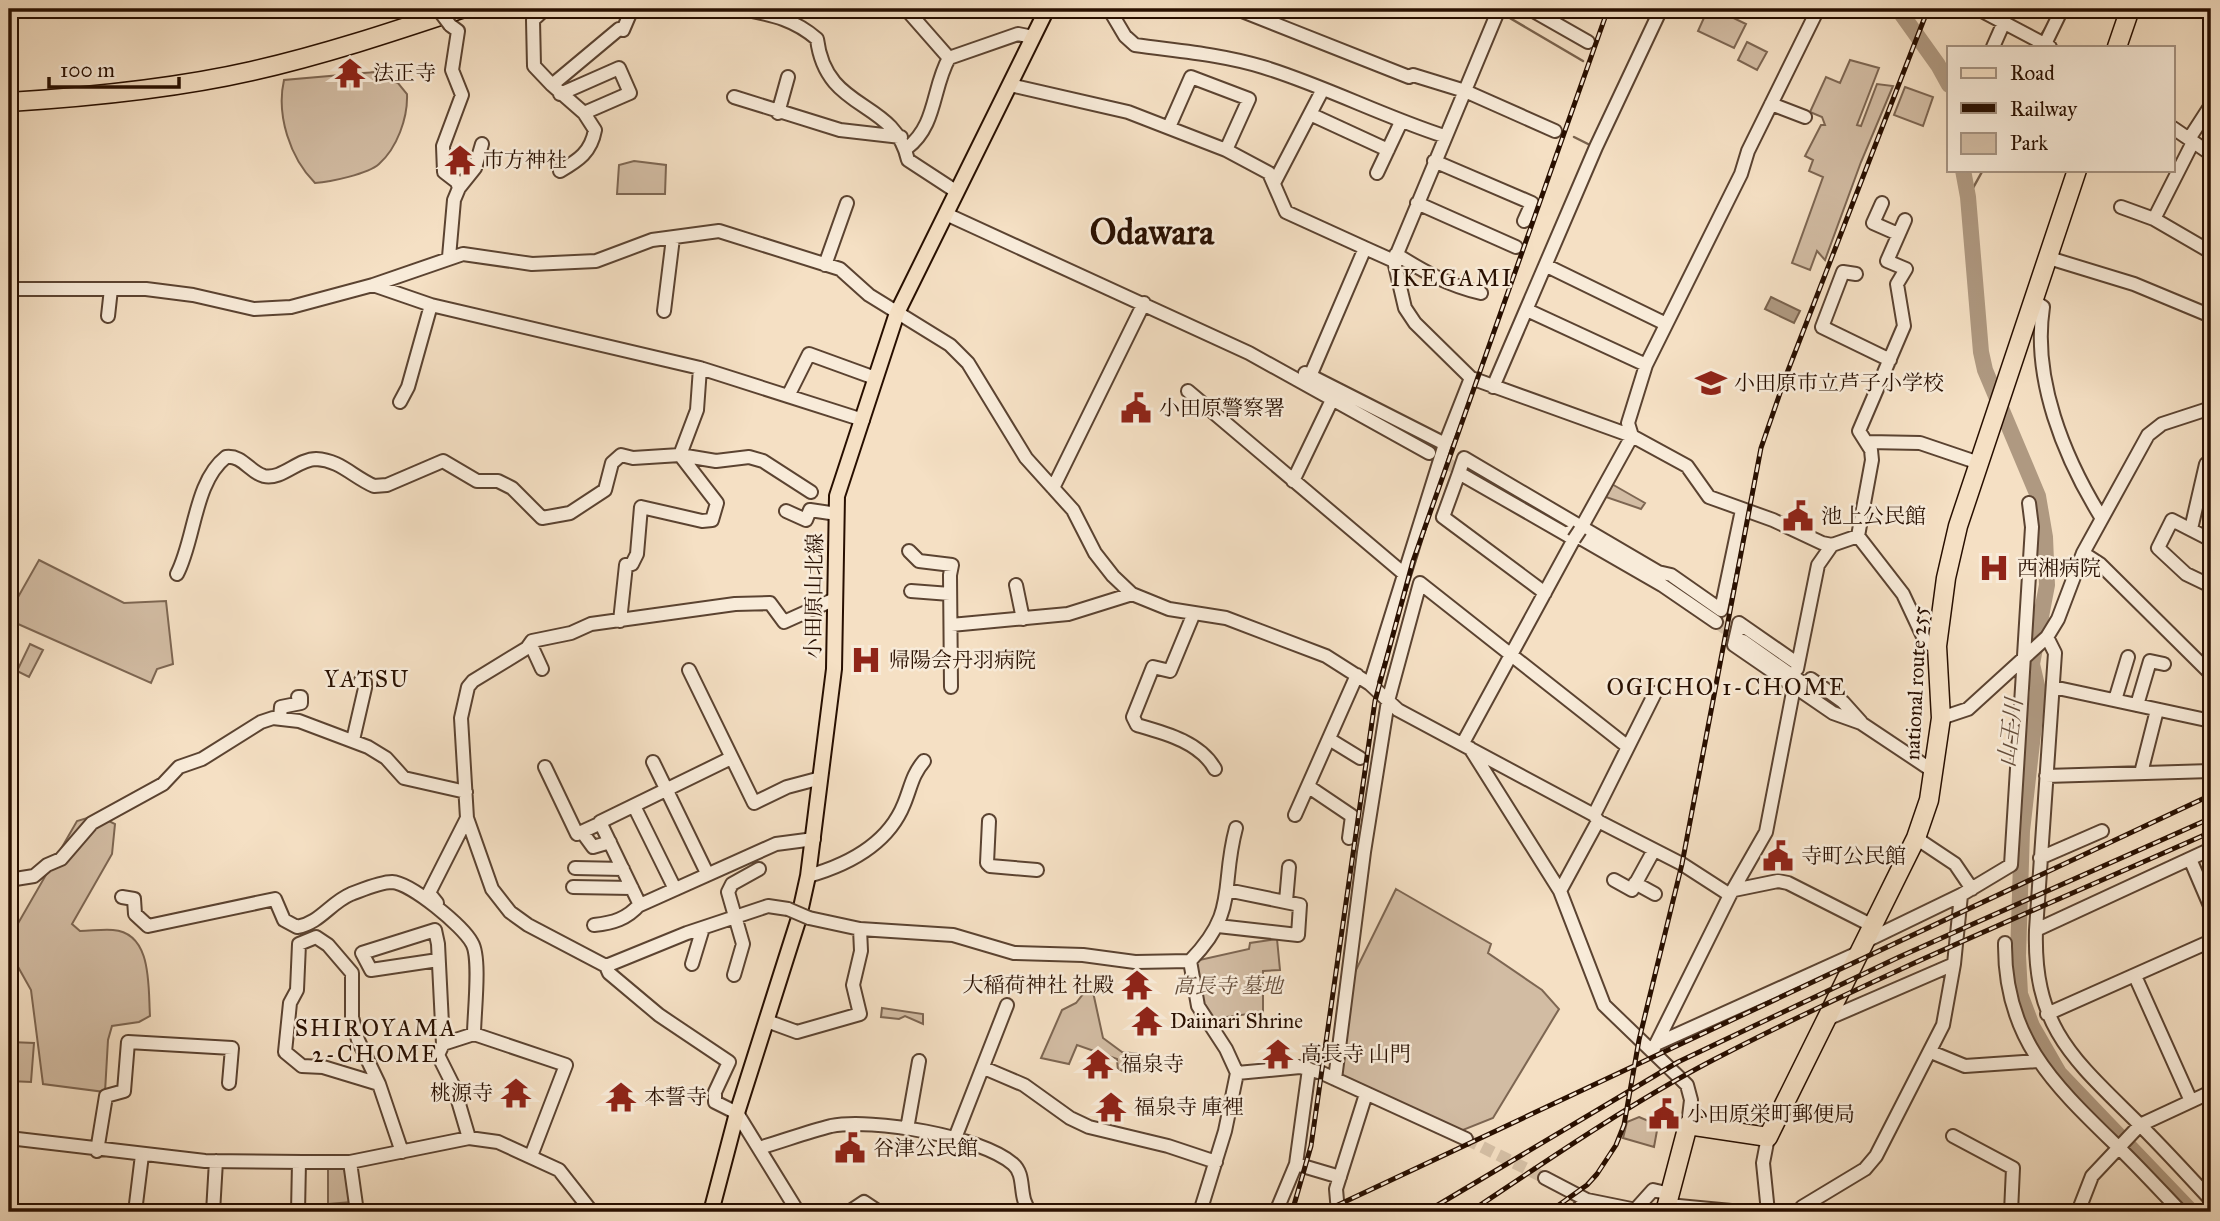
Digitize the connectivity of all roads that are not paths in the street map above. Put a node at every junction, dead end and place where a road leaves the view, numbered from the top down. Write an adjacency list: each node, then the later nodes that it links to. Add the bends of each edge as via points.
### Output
1 (426, 9): 29 (highway, via 348,36 248,61 161,76)
2 (438, 9): 55 (street, bridge, via 458,31 452,70 462,95 442,160 444,172)
3 (461, 9): 32 (highway, via 357,45 250,72)
4 (545, 9): 27 (street, via 533,20 534,66)
5 (632, 9): 27 (street, via 623,30 590,50)
6 (743, 9): 45 (street, via 784,17 817,39 820,63 843,93 884,119)
7 (906, 9): 24 (street)
8 (1047, 9): 19 (main road, 小田原山北線)
9 (1109, 9): 28 (street, via 1135,45 1233,59)
10 (1237, 9): 30 (street, via 1409,77)
11 (1499, 9): 30 (street)
12 (1530, 9): 20 (street)
13 (1661, 9): 74 (street)
14 (1818, 9): 33 (street)
15 (1978, 9): 18 (street)
16 (2062, 9): 21 (street)
17 (2130, 9): 23 (highway)
18 (2004, 22): 21 (street); 22 (street)
19 (1033, 37): 24 (street, via 1018,34); 26 (main road, 小田原山北線)
20 (1588, 42)
21 (2042, 42)
22 (1993, 46)
23 (2117, 46)
24 (949, 58): 45 (street, via 932,115 918,139)
25 (788, 77): 36 (street)
26 (1010, 85): 40 (street, via 1128,112); 56 (main road, 小田原山北線)
27 (556, 89): 35 (street); 35 (street, via 619,68 631,93)
28 (1322, 89): 37 (street); 39 (street)
29 (9, 91)
30 (1465, 91): 42 (street); 43 (street)
31 (734, 97): 36 (street)
32 (9, 102)
33 (1771, 104): 38 (street); 88 (street)
34 (2211, 105): 44 (street)
35 (584, 113): 51 (street, via 595,130 590,147 580,160)
36 (778, 113): 45 (street)
37 (1310, 114): 48 (street); 54 (street)
38 (1805, 117)
39 (1401, 122): 43 (street); 48 (street)
40 (1169, 127): 47 (street); 47 (street, via 1191,77 1249,99)
41 (2174, 129): 44 (street)
42 (1555, 131)
43 (1444, 136): 50 (street)
44 (2191, 141): 49 (street); 62 (street)
45 (904, 143): 56 (street, via 908,160)
46 (482, 144): 55 (street, via 475,168)
47 (1226, 150): 54 (street, via 1261,168)
48 (1388, 150): 53 (street)
49 (2211, 154)
50 (1434, 161): 58 (street); 64 (street, via 1532,204)
51 (560, 171)
52 (2076, 172): 72 (highway, national route 255)
53 (1377, 173)
54 (1274, 183): 68 (street, via 1286,212)
55 (459, 188): 70 (street)
56 (957, 192): 61 (main road, 小田原山北線)
57 (847, 203): 73 (street)
58 (1417, 203): 67 (street); 71 (street)
59 (1882, 203): 65 (street, via 1873,223)
60 (2121, 207): 62 (street)
61 (946, 214): 81 (street); 85 (main road, 小田原山北線)
62 (2154, 219): 69 (street)
63 (1905, 220): 65 (street)
64 (1524, 221)
65 (1898, 234): 89 (street, via 1887,261 1906,269 1897,284 1904,326)
66 (673, 238): 70 (street, via 638,244 596,261 532,264 469,253); 73 (street, via 725,230); 84 (street)
67 (1516, 247)
68 (1365, 248): 71 (street); 93 (street)
69 (2209, 251)
70 (449, 257): 76 (street)
71 (1395, 257): 79 (street, via 1454,287); 95 (street, via 1405,308)
72 (2049, 258): 80 (highway, national route 255); 87 (street, via 2134,284)
73 (825, 265): 85 (street, via 846,273)
74 (1547, 266): 83 (street); 88 (street)
75 (1856, 274): 89 (street, via 1843,272 1822,327)
76 (373, 285): 78 (street, via 269,309 146,289); 82 (street)
77 (9, 289): 78 (street)
78 (111, 289): 86 (street)
79 (1481, 293)
80 (2034, 301): 109 (highway, national route 255); 121 (street, via 2043,307 2042,357 2060,434 2076,477)
81 (1144, 303): 92 (street); 113 (street)
82 (431, 305): 91 (street); 99 (street)
83 (1527, 310): 90 (street); 96 (street)
84 (664, 311)
85 (897, 313): 94 (main road, 小田原山北線); 113 (street, via 950,345 968,363 1026,458)
86 (108, 316)
87 (2211, 316)
88 (1666, 324): 90 (street)
89 (1889, 360): 104 (street, via 1859,431)
90 (1646, 365): 103 (street, via 1628,423)
91 (701, 368): 98 (street); 107 (street, via 697,410)
92 (1277, 368): 93 (street); 100 (street); 106 (street)
93 (1311, 374): 105 (street)
94 (875, 378): 98 (street, via 809,354); 102 (main road, 小田原山北線)
95 (1471, 378): 96 (street); 105 (street)
96 (1493, 387): 103 (street)
97 (1188, 391): 112 (street)
98 (788, 396): 102 (street)
99 (400, 402)
100 (1330, 404): 108 (street); 112 (street)
101 (2211, 408): 121 (street, via 2162,424 2148,435)
102 (863, 420): 120 (main road, 小田原山北線, via 837,496)
103 (1632, 436): 118 (street, via 1687,466 1709,497); 123 (street)
104 (1868, 442): 109 (street, via 1920,443); 124 (street, via 1872,460)
105 (1445, 444): 108 (street)
106 (1429, 453)
107 (680, 455): 114 (street, via 716,461 749,457); 130 (street, via 621,455 612,463 605,490 570,513 542,518 512,488 498,481 477,481 443,461 374,486 339,463 304,461 265,476 240,459 226,457 214,469 196,509); 140 (street, via 717,503 715,517 702,521 641,507 637,554 632,564 626,565)
108 (1438, 463): 129 (street)
109 (1979, 463): 146 (highway, national route 255, via 1946,578)
110 (2211, 465): 115 (street, via 2206,464)
111 (1463, 474): 123 (street); 134 (street, via 1444,517); 141 (street, via 1662,585)
112 (1293, 481): 129 (street)
113 (1053, 488): 136 (street, via 1073,510 1103,564)
114 (811, 492)
115 (2198, 497): 116 (street); 122 (street)
116 (2211, 501)
117 (2029, 503): 149 (street, via 2032,527)
118 (1742, 510): 123 (street, via 1721,610 1671,575); 126 (street)
119 (786, 511): 120 (street, via 806,520 810,510)
120 (836, 514): 137 (main road, 小田原山北線)
121 (2101, 517): 128 (street)
122 (2190, 529): 125 (street); 132 (street, via 2172,520 2158,548 2186,574)
123 (1578, 532): 134 (street)
124 (1857, 536): 126 (street); 146 (street, via 1903,594 1926,643)
125 (2211, 540)
126 (1832, 545): 150 (street, via 1818,565)
127 (909, 551): 135 (street, via 919,561 952,565)
128 (2083, 552): 143 (street); 154 (street)
129 (1403, 573): 157 (street)
130 (177, 575)
131 (1016, 585): 139 (street)
132 (2211, 586)
133 (911, 591): 135 (street)
134 (1545, 593): 147 (street)
135 (950, 594): 142 (street)
136 (1132, 594): 138 (street, via 1169,609); 139 (street, via 1068,614)
137 (835, 599): 140 (street, via 784,622 770,603); 185 (main road, 小田原山北線, via 834,669)
138 (1194, 613): 155 (street, via 1226,618 1326,656); 180 (street, via 1170,671 1153,667 1133,717 1137,725 1188,744 1208,757)
139 (1023, 619): 142 (street)
140 (620, 621): 145 (street, via 591,624)
141 (1716, 622)
142 (951, 625): 158 (street)
143 (2051, 632): 149 (street); 160 (street)
144 (1741, 639): 170 (street)
145 (531, 645): 152 (street); 188 (street, via 468,687 461,718)
146 (1937, 646): 168 (highway, national route 255)
147 (1512, 654): 164 (street, via 1420,583); 173 (street); 174 (street)
148 (2128, 657): 163 (street)
149 (2024, 658): 168 (street, via 1968,709); 222 (street, via 2011,865)
150 (1798, 664): 159 (street, via 1740,623 1734,645); 170 (street, via 1797,669 1843,702)
151 (2164, 664): 165 (street, via 2150,661)
152 (542, 669)
153 (689, 670): 175 (street)
154 (2211, 674)
155 (1357, 675): 157 (street); 171 (street)
156 (360, 682): 172 (street, via 365,682 365,688)
157 (1370, 684): 164 (street)
158 (951, 687)
159 (1794, 687): 170 (street, via 1833,713); 221 (street, via 1766,832)
160 (2053, 687): 163 (street); 184 (street)
161 (1655, 693): 174 (street)
162 (298, 697): 167 (street, via 301,702 296,705 281,707)
163 (2115, 700): 165 (street)
164 (1388, 701): 173 (street); 258 (street)
165 (2137, 705): 166 (street)
166 (2157, 710): 169 (street); 183 (street)
167 (280, 718): 172 (street); 213 (street, via 261,722 202,759 179,767 163,784 92,823 61,859 34,876)
168 (1941, 718): 181 (highway, national route 255)
169 (2211, 721)
170 (1861, 723): 181 (street)
171 (1329, 739): 176 (street); 186 (street)
172 (353, 740): 188 (street, via 386,758 404,778)
173 (1467, 746): 192 (street); 220 (street)
174 (1628, 747): 192 (street)
175 (731, 758): 185 (street, via 754,803); 187 (street)
176 (1360, 758)
177 (924, 761): 212 (street, via 912,774 905,803 886,831 837,868)
178 (653, 762): 187 (street)
179 (545, 767): 197 (street, via 577,834)
180 (1215, 769)
181 (1933, 771): 199 (highway, national route 255)
182 (2211, 771): 183 (street)
183 (2141, 774): 184 (street)
184 (2046, 776): 204 (street)
185 (821, 778): 200 (main road, 小田原山北線)
186 (1309, 787): 190 (street); 198 (street, via 1352,816)
187 (666, 790): 189 (street); 209 (street)
188 (466, 792): 191 (street)
189 (634, 806): 194 (street); 216 (street)
190 (1295, 815)
191 (467, 818): 229 (street, via 429,893); 242 (street, via 492,889 510,912)
192 (1596, 818): 203 (street); 220 (street)
193 (989, 821): 211 (street, via 987,863)
194 (601, 823): 197 (street); 201 (street)
195 (1236, 828): 219 (street)
196 (2102, 831): 204 (street)
197 (582, 832): 201 (street, via 593,847)
198 (1349, 838)
199 (1916, 838): 222 (street, via 1955,864); 235 (highway, national route 255)
200 (814, 839): 212 (main road, 小田原山北線); 226 (street, via 776,844)
201 (610, 842): 208 (street)
202 (2211, 849): 205 (street)
203 (1654, 850): 215 (street); 221 (street)
204 (2040, 858): 234 (street)
205 (2190, 859): 227 (street); 234 (street)
206 (1289, 867): 225 (street)
207 (575, 868): 208 (street)
208 (623, 869): 218 (street)
209 (705, 869)
210 (759, 869): 228 (street, via 732,884 728,892)
211 (1037, 870)
212 (808, 876): 248 (main road, 小田原山北線)
213 (9, 880)
214 (1614, 880): 215 (street, via 1632,890)
215 (1635, 883): 223 (street)
216 (673, 884)
217 (573, 887): 218 (street)
218 (632, 888): 226 (street)
219 (1227, 890): 225 (street); 231 (street)
220 (1560, 891): 251 (street, via 1604,1004 1631,1033)
221 (1732, 892): 235 (street, via 1778,881 1788,883); 251 (street)
222 (1966, 892): 235 (street); 241 (street)
223 (1655, 894)
224 (122, 897): 229 (street, via 134,898 135,914 148,926 275,899 284,920 297,927 318,919 351,894 390,882 407,886)
225 (1286, 901): 231 (street, via 1300,905 1298,935)
226 (640, 904): 230 (street, via 630,915)
227 (2211, 908)
228 (736, 916): 232 (street); 233 (street, bridge, via 768,906); 243 (street, via 743,944)
229 (448, 919): 249 (street, via 473,943)
230 (594, 925)
231 (1218, 926): 239 (street)
232 (703, 928): 240 (street); 242 (street)
233 (860, 929): 239 (street, via 953,935 1014,953); 248 (street, via 861,951 853,985 860,1014 797,1032)
234 (2036, 930): 246 (street, via 2035,966)
235 (1868, 939): 247 (highway, national route 255); 251 (street)
236 (2211, 942): 244 (street)
237 (2006, 943): 254 (street, via 2014,1014)
238 (438, 960): 238 (street, via 435,930 362,953 371,970); 250 (street)
239 (1190, 961): 257 (street, via 1198,1006)
240 (692, 964)
241 (1954, 964): 247 (street); 252 (street, via 1943,1025)
242 (606, 966): 264 (street, via 642,1002 729,1062 713,1098)
243 (734, 975)
244 (2135, 976): 246 (street); 263 (street)
245 (1007, 1005): 255 (street)
246 (2047, 1014): 266 (street, via 2087,1074)
247 (1828, 1019): 269 (highway, national route 255)
248 (767, 1020): 264 (main road, 小田原山北線)
249 (474, 1034): 250 (street); 279 (street, via 566,1065)
250 (443, 1044): 270 (street, via 438,1055 454,1087)
251 (1655, 1047): 265 (street, via 1687,1085 1691,1100)
252 (1931, 1052): 254 (street, via 1965,1066); 307 (street, via 1876,1156 1865,1169)
253 (919, 1061): 267 (street)
254 (2038, 1061): 274 (street)
255 (984, 1068): 271 (street); 283 (street, via 1024,1085 1089,1127)
256 (1309, 1069): 257 (street); 258 (street); 284 (street)
257 (1237, 1073): 283 (street)
258 (1335, 1079): 262 (street)
259 (229, 1083): 276 (street, via 232,1048 128,1042 124,1091 106,1096)
260 (379, 1084): 260 (street, via 352,1017 352,973 328,945 316,937 307,939 299,944 297,990 290,1003 285,1052 302,1066 323,1067); 277 (street)
261 (2211, 1092): 263 (street)
262 (1366, 1094): 273 (street); 285 (street)
263 (2190, 1101): 266 (street)
264 (737, 1113): 275 (street); 296 (main road, 小田原山北線)
265 (1688, 1125): 269 (highway); 289 (highway)
266 (2140, 1125): 274 (street); 288 (street)
267 (907, 1129): 271 (street); 275 (street, via 832,1126)
268 (1953, 1136): 308 (street, via 2013,1168)
269 (1768, 1137): 306 (street, via 1763,1163)
270 (469, 1138): 277 (street); 279 (street, via 498,1142)
271 (955, 1138): 300 (street, via 1011,1162 1020,1171 1021,1196)
272 (9, 1139): 276 (street)
273 (1465, 1139)
274 (2118, 1147): 309 (street, via 2092,1176); 310 (street)
275 (758, 1148): 297 (street)
276 (97, 1151): 278 (street)
277 (402, 1152): 282 (street)
278 (142, 1155): 280 (street); 292 (street)
279 (531, 1156): 290 (street, via 559,1170)
280 (216, 1161): 281 (street); 293 (street)
281 (299, 1162): 282 (street); 294 (street)
282 (350, 1162): 295 (street)
283 (1216, 1163): 301 (street)
284 (1296, 1164): 285 (street); 302 (street)
285 (1340, 1177): 303 (street)
286 (1545, 1178): 287 (street)
287 (1587, 1200): 291 (street); 304 (street)
288 (2211, 1200)
289 (1668, 1204): 291 (street, via 1653,1189); 305 (street)
290 (584, 1210)
291 (1640, 1211)
292 (135, 1212)
293 (213, 1212)
294 (298, 1212)
295 (357, 1212)
296 (711, 1212)
297 (797, 1212)
298 (849, 1212): 299 (street, via 864,1202)
299 (879, 1212)
300 (1031, 1212)
301 (1200, 1212)
302 (1276, 1212)
303 (1338, 1212)
304 (1575, 1212)
305 (1742, 1212)
306 (1768, 1212)
307 (1800, 1212)
308 (2011, 1212)
309 (2078, 1212)
310 (2181, 1212)

